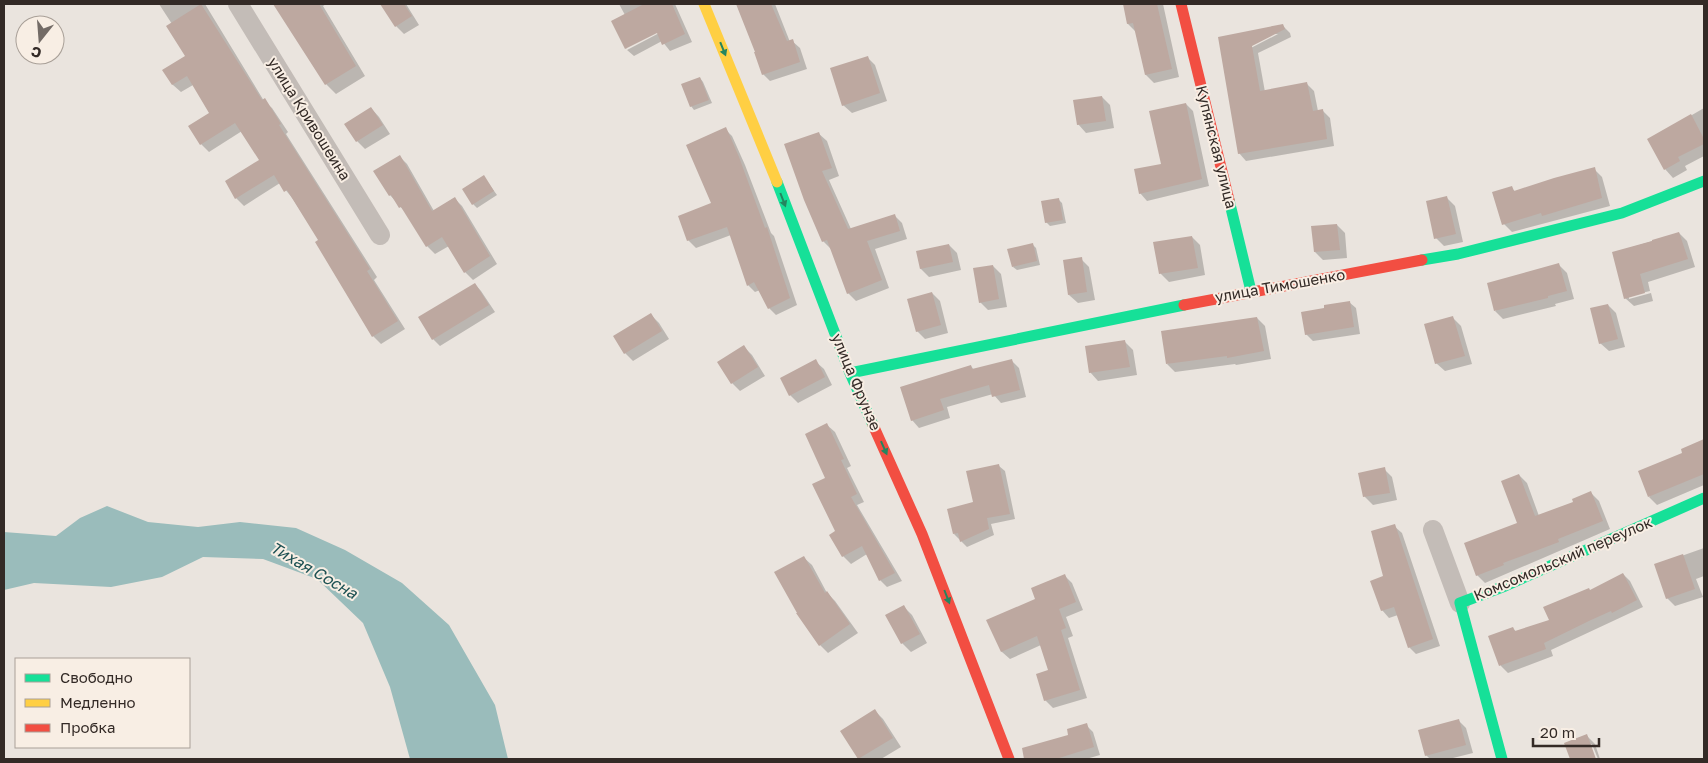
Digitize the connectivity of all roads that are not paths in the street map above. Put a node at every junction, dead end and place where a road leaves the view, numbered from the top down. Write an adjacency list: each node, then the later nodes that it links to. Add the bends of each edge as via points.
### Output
1 (238, 4): 5 (street, улица Кривошеина)
2 (704, 4): 7 (street, улица Фрунзе, one-way to 7)
3 (1181, 4): 6 (street, Купянская улица)
4 (1704, 181): 6 (street, улица Тимошенко, via 1622,213 1458,254)
5 (380, 235)
6 (1251, 290): 7 (street, улица Тимошенко)
7 (850, 373): 11 (street, улица Фрунзе, one-way to 11, via 922,534)
8 (1704, 498): 10 (street, Комсомольский переулок)
9 (1433, 530): 10 (street)
10 (1460, 603): 12 (street, Комсомольский переулок)
11 (1009, 759)
12 (1502, 759)

